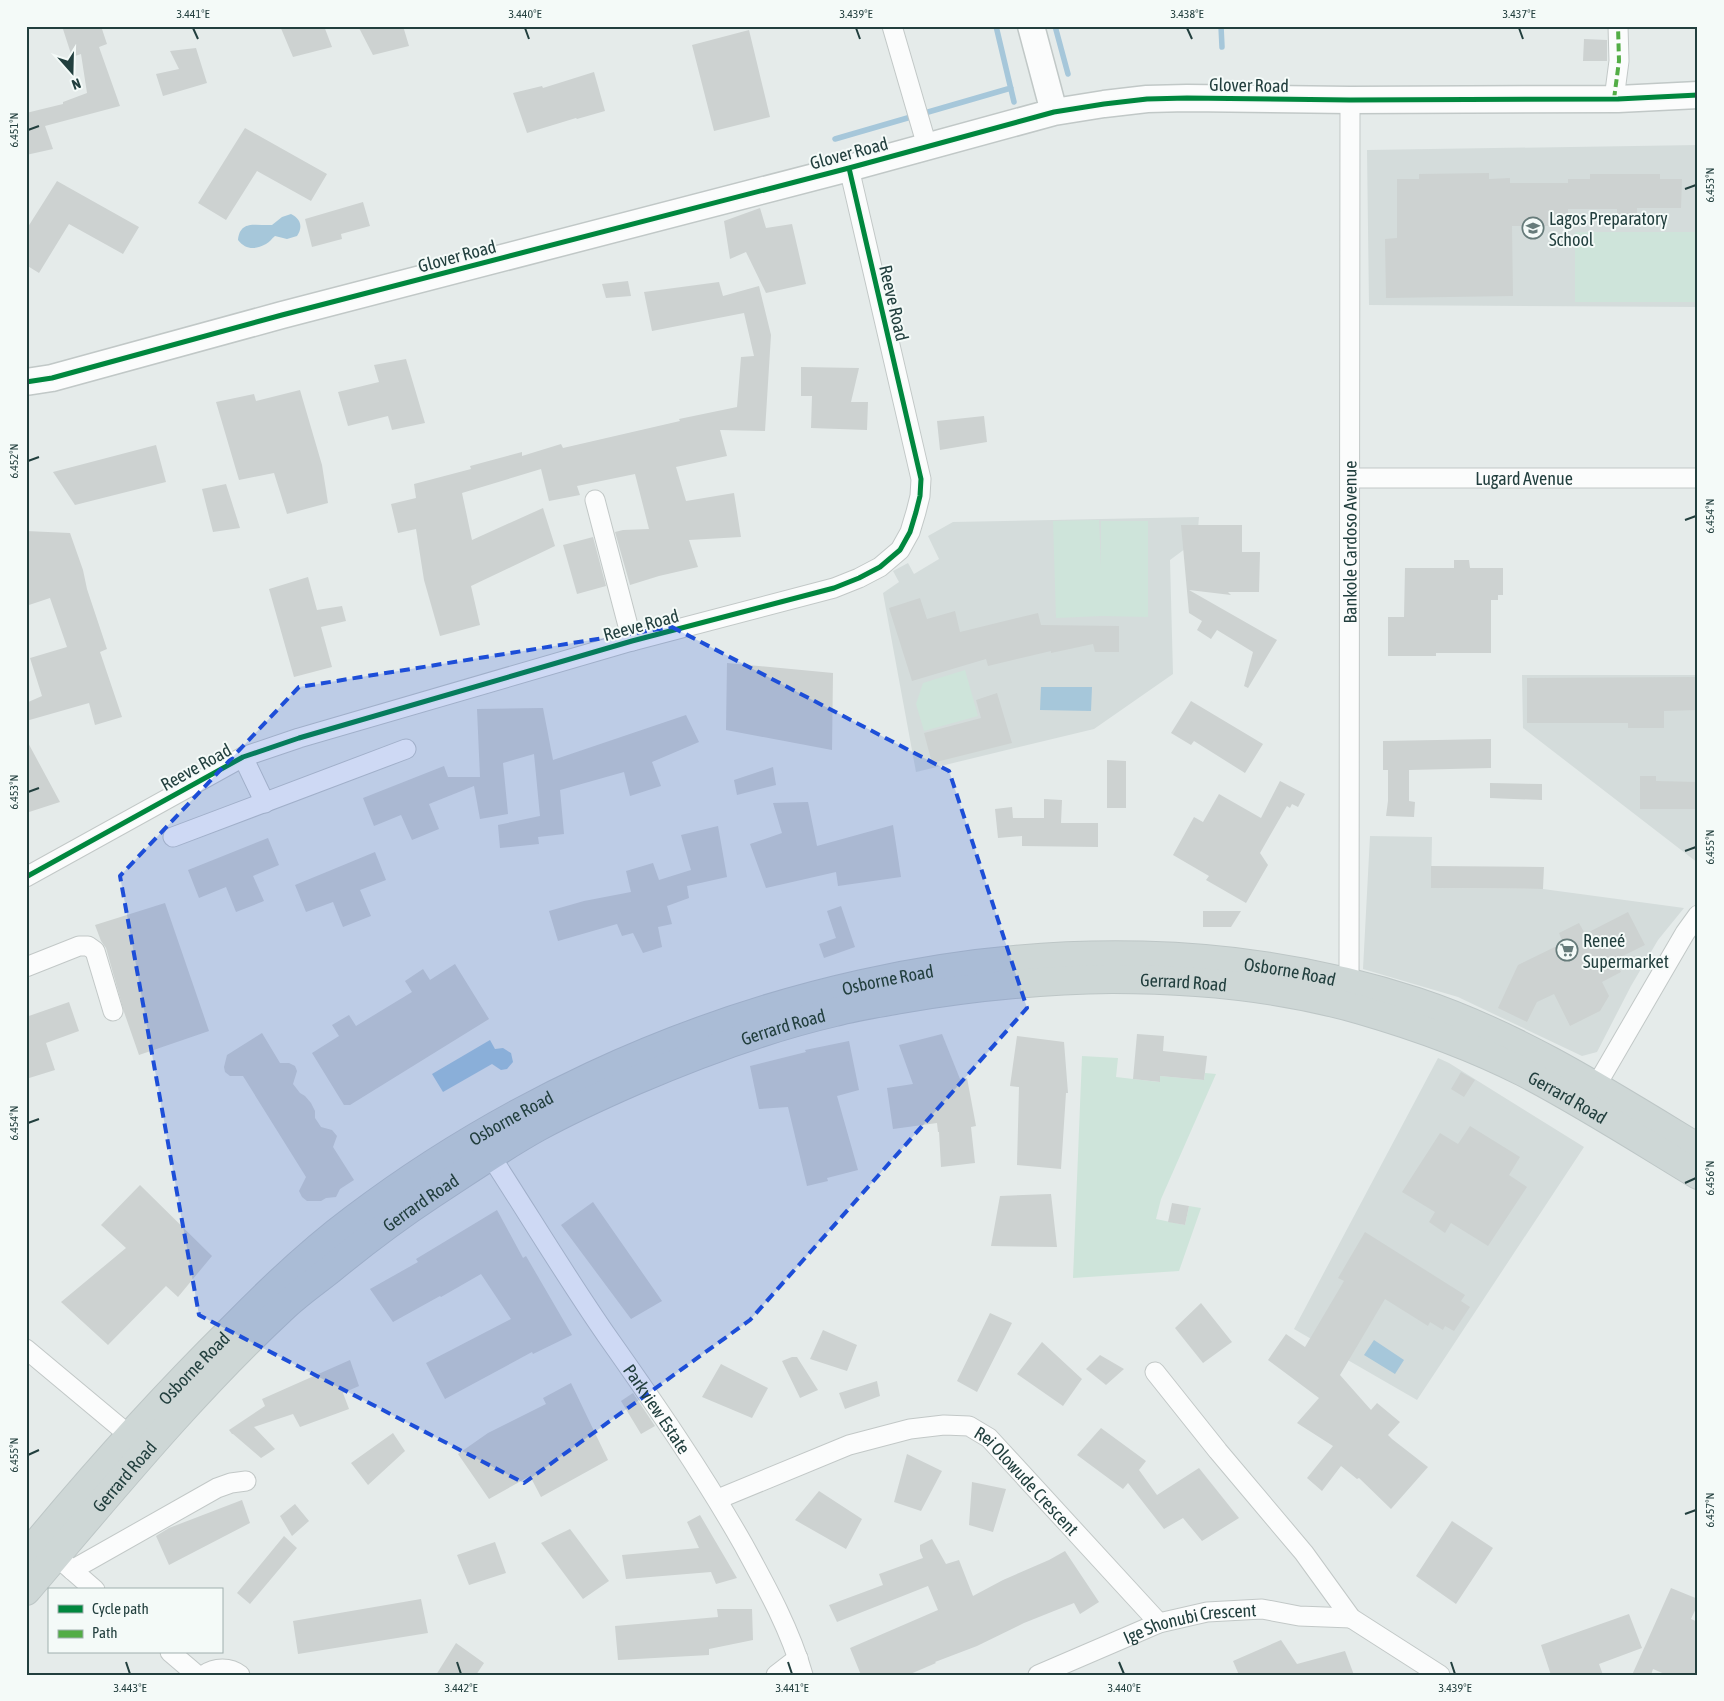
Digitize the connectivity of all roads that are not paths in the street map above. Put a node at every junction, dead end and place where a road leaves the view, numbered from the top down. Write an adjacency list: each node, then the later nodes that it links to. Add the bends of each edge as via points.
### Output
1 (892, 26): 8 (street)
2 (1031, 26): 7 (street)
3 (1618, 26): 5 (street, via 1619,61)
4 (1698, 95): 5 (street, Glover Road)
5 (1614, 98): 6 (street, Glover Road)
6 (1350, 100): 7 (street, Glover Road, via 1155,99); 11 (street, Bankole Cardoso Avenue)
7 (1054, 112): 8 (street, Glover Road)
8 (927, 146): 9 (street, Glover Road)
9 (849, 168): 10 (street, Glover Road, via 52,378); 14 (street, Reeve Road, via 921,479 910,532 900,550 880,567 834,588)
10 (26, 382)
11 (1350, 478): 12 (street, Lugard Avenue); 22 (street, Bankole Cardoso Avenue)
12 (1698, 478)
13 (595, 500): 14 (street)
14 (632, 641): 16 (street, Reeve Road)
15 (406, 750): 17 (street)
16 (243, 757): 17 (street); 19 (street, Reeve Road)
17 (265, 803): 18 (street)
18 (173, 837)
19 (26, 877)
20 (1698, 915): 24 (street)
21 (26, 967): 23 (street, via 79,946 88,946 95,951)
22 (1349, 983): 24 (main road, Osborne Road, via 1418,1002 1490,1030); 30 (main road, Osborne Road, via 1239,963 1170,957 1053,958 892,978 768,1008 710,1027 639,1055 531,1106 471,1140 352,1220 275,1286)
23 (114, 1011)
24 (1596, 1086): 25 (main road, Osborne Road)
25 (1698, 1148)
26 (490, 1155): 27 (main road, Gerrard Road, via 549,1121 665,1068 718,1047 836,1011 1008,984 1139,979 1264,989 1356,1008 1408,1024 1520,1071); 32 (street, Parkview Estate); 34 (main road, Gerrard Road, via 386,1225 290,1302 226,1363 152,1443)
27 (1698, 1175)
28 (26, 1349): 30 (street)
29 (1155, 1372): 37 (street, via 1304,1553)
30 (129, 1435): 33 (main road, Osborne Road)
31 (246, 1481): 34 (street, via 217,1488)
32 (718, 1500): 38 (street, Rei Olowude Crescent, via 849,1445 910,1429 969,1426 988,1438); 40 (street, Parkview Estate, via 762,1578)
33 (26, 1556)
34 (64, 1563): 35 (street); 36 (main road, Gerrard Road)
35 (93, 1588)
36 (26, 1591)
37 (1351, 1618): 38 (street, Ige Shonubi Crescent, via 1299,1616 1262,1608 1207,1612); 46 (street)
38 (1159, 1623): 45 (street, Ige Shonubi Crescent)
39 (172, 1654): 41 (street)
40 (800, 1666): 44 (street)
41 (197, 1675)
42 (204, 1675): 43 (street, via 218,1668)
43 (240, 1675)
44 (776, 1675)
45 (1038, 1675)
46 (1440, 1675)

